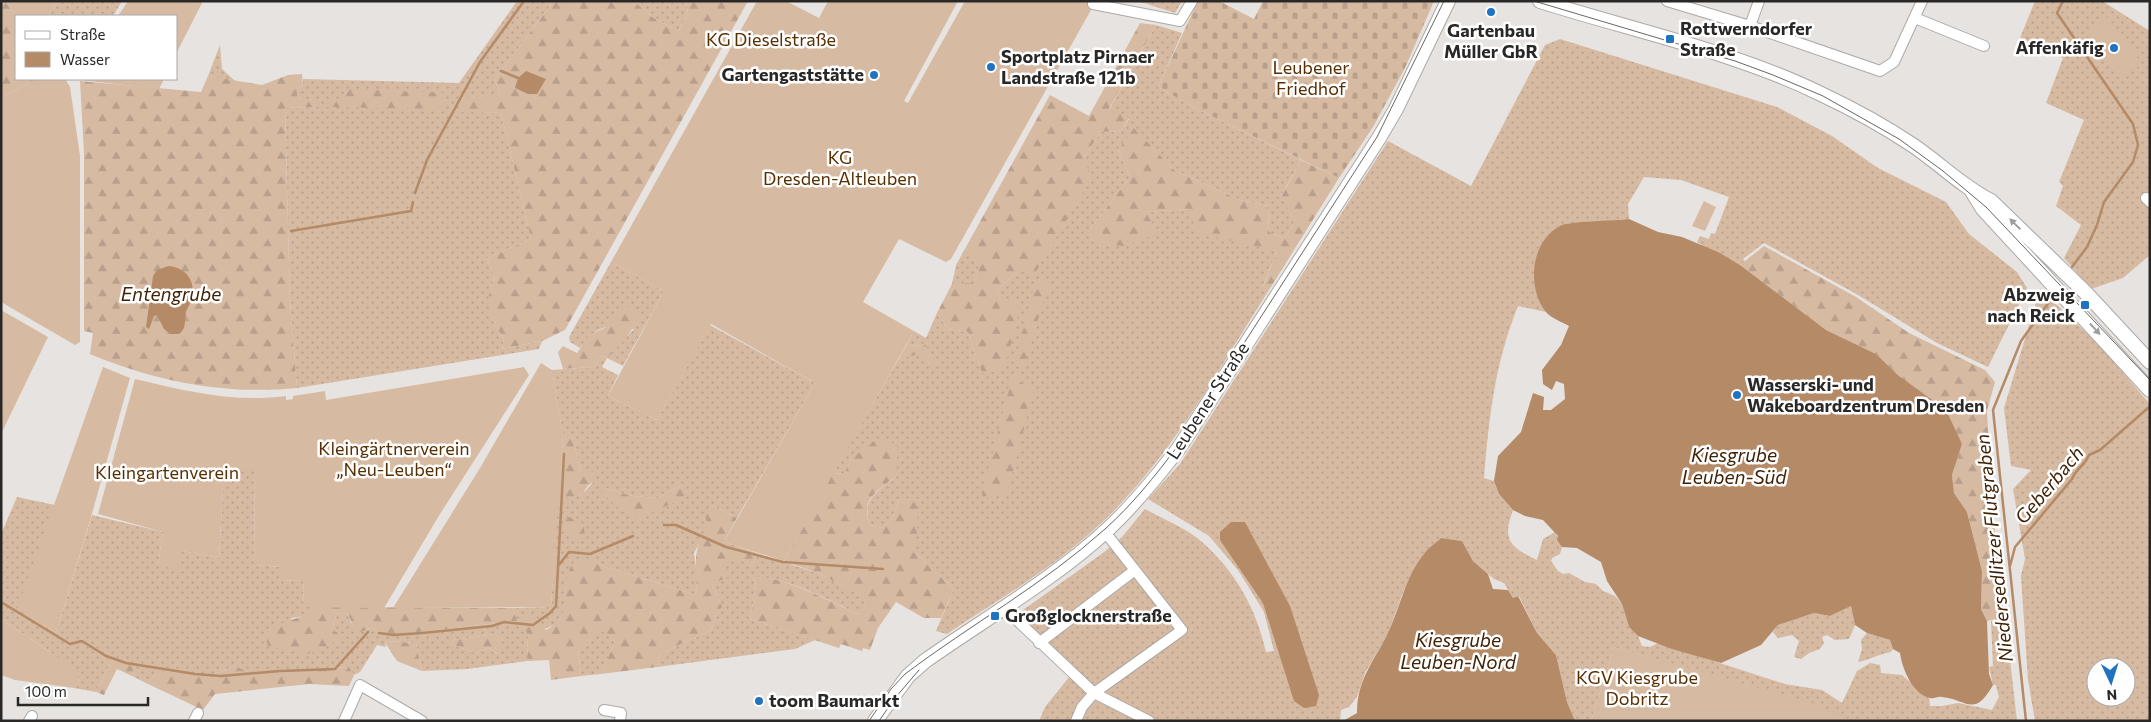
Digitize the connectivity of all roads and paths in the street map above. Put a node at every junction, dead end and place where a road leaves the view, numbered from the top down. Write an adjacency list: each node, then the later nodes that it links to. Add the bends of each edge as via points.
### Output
1 (1192, 1): 7 (street, via 1180,21)
2 (1448, 1): 14 (street, Leubener Straße, via 1379,138 1189,434 1148,488)
3 (1540, 1): 11 (street, via 1744,62 1803,85 1899,137)
4 (1667, 1): 9 (street)
5 (1759, 1): 9 (street)
6 (1922, 1): 8 (street)
7 (1093, 4)
8 (1915, 18): 9 (street, via 1894,62 1880,71); 10 (street)
9 (1750, 26)
10 (1984, 46)
11 (1972, 192): 12 (street, one-way to 11, via 2030,238 1991,201); 13 (street, one-way to 13, via 1982,209)
12 (2150, 362)
13 (2150, 390)
14 (1105, 532): 15 (street); 16 (street, Leubener Straße, via 1070,561)
15 (1135, 570): 17 (street); 18 (street, via 1182,630)
16 (1003, 607): 17 (street); 23 (street, Leubener Straße, via 925,660 905,680)
17 (1039, 643): 18 (street)
18 (1094, 694): 24 (street, via 1082,707); 25 (street)
19 (604, 710): 20 (street)
20 (623, 715)
21 (344, 721): 22 (street, via 360,685)
22 (422, 721)
23 (875, 721)
24 (1076, 721)
25 (1149, 721)

